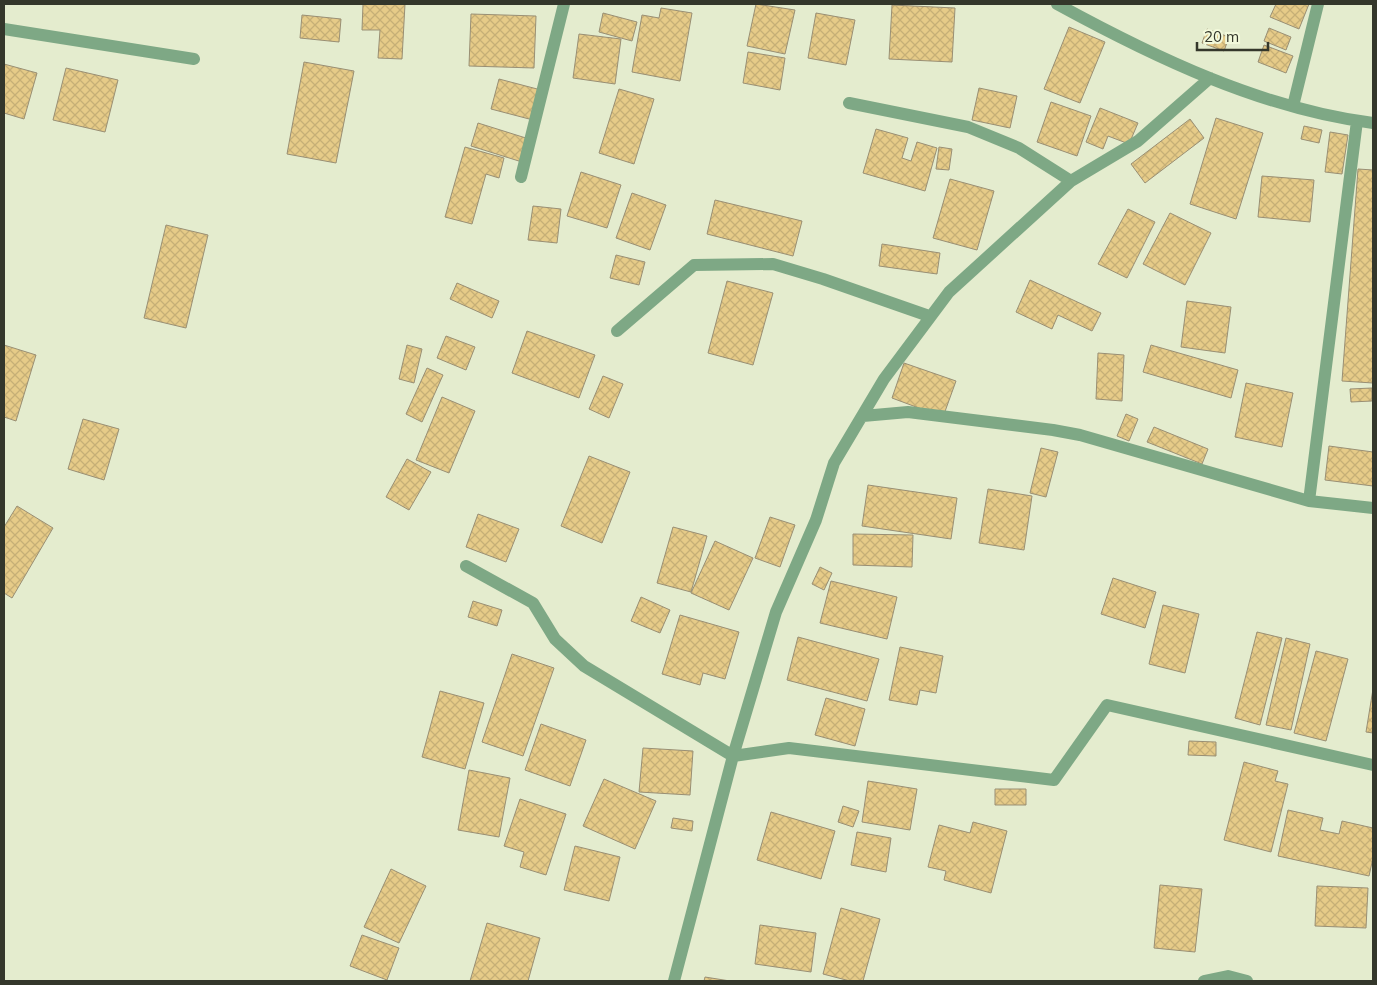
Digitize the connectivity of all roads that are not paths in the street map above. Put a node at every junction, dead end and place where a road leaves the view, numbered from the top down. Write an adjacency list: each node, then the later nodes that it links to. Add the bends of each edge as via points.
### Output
1 (564, 4): 11 (street)
2 (1057, 4): 6 (street)
3 (1318, 4): 8 (street)
4 (4, 28): 5 (street)
5 (194, 59)
6 (1210, 78): 8 (street); 12 (street, via 1138,141)
7 (849, 103): 12 (street, via 968,127 1019,148)
8 (1293, 106): 9 (street)
9 (1357, 121): 10 (street); 16 (street)
10 (1373, 123)
11 (521, 177)
12 (1071, 182): 13 (street, via 949,292)
13 (929, 316): 14 (street, via 772,264 694,265); 15 (street, via 884,379)
14 (618, 331)
15 (863, 416): 16 (street, via 908,412 1080,435); 19 (street, via 834,463 816,520 776,612)
16 (1310, 501): 17 (street)
17 (1373, 508)
18 (466, 566): 19 (street, via 534,602 556,639 584,666)
19 (733, 756): 20 (street, via 789,748 1054,780 1107,705); 21 (street)
20 (1373, 765)
21 (674, 981)
22 (1204, 981): 23 (street, via 1228,976)
23 (1247, 981)

